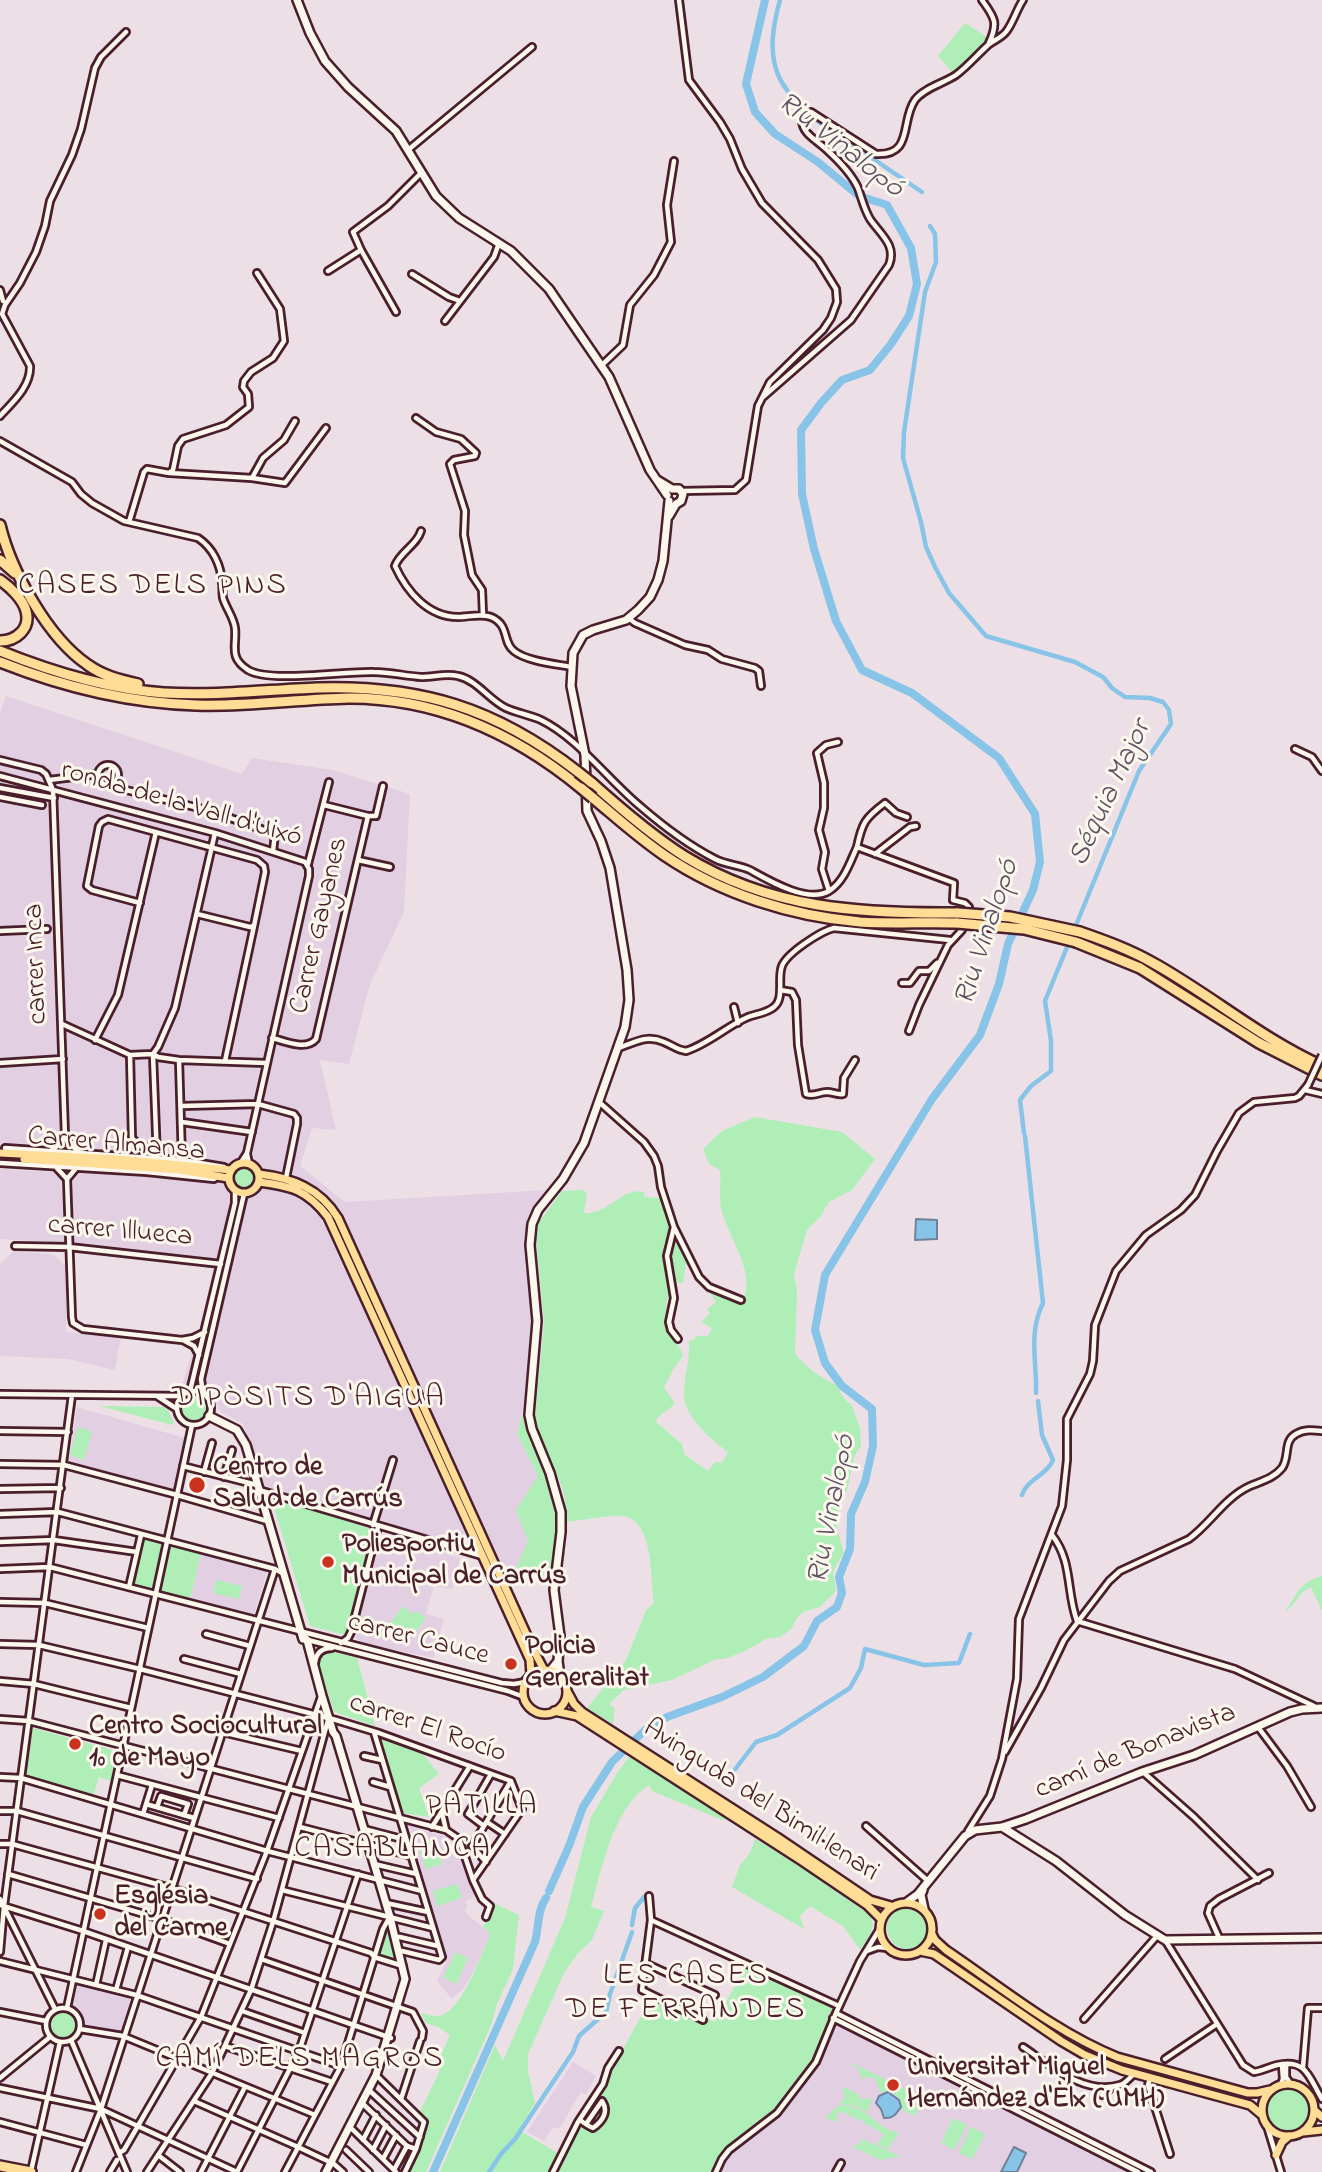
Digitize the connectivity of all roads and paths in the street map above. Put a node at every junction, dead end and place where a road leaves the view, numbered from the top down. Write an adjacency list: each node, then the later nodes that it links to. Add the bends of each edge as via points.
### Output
1 (297, 0): 8 (street, via 330,68 396,131)
2 (679, 0): 22 (street, via 689,80 720,122 762,203 818,260 836,289 837,302 823,330 770,382)
3 (982, 0): 6 (street, via 996,22)
4 (1023, 0): 6 (street, via 1009,28)
5 (126, 32): 18 (street, via 96,68 81,129 50,201 36,252)
6 (989, 44): 22 (street, via 956,75 918,97 903,141 886,154 876,153 811,111 802,118 808,134 828,150 857,187 892,257 851,320)
7 (532, 47): 8 (street)
8 (408, 149): 10 (street)
9 (674, 161): 21 (street, via 667,205 671,242 654,275 630,305 623,345)
10 (421, 173): 11 (street, via 443,203); 12 (street, via 353,232)
11 (499, 243): 17 (street, via 494,257); 21 (street, via 548,289)
12 (361, 250): 13 (street); 19 (street)
13 (328, 271)
14 (257, 273): 28 (street, via 280,309 284,341 273,358 244,381 249,407 226,425 183,439)
15 (412, 274): 17 (street)
16 (0, 292): 18 (street)
17 (460, 301): 20 (street)
18 (4, 303): 23 (street, via 2,314 30,366 30,376)
19 (396, 312)
20 (445, 321)
21 (602, 365): 31 (street, via 656,480)
22 (763, 397): 30 (street, via 747,480 735,490)
23 (0, 416)
24 (416, 418): 38 (street, via 436,432 461,439 476,453 450,464 465,511 464,535 472,575 482,590)
25 (295, 421): 29 (street)
26 (326, 428): 29 (street, via 285,483)
27 (0, 441): 32 (street, via 72,482 92,503)
28 (169, 473): 29 (street); 32 (street, via 144,472)
29 (251, 478)
30 (682, 494): 31 (street); 31 (street, via 681,501)
31 (671, 497): 39 (street, via 658,580 650,597)
32 (128, 522): 48 (street, via 205,543 221,572 222,596 235,627 234,650 239,663 259,676 375,672 459,676 506,708 542,720)
33 (0, 525): 36 (highway)
34 (421, 531): 38 (street, via 395,566 417,601 440,615)
35 (0, 560): 36 (highway)
36 (19, 577): 45 (highway, via 59,638 88,665 114,678)
37 (0, 580): 40 (highway, via 27,612 21,633)
38 (483, 615): 43 (street, via 503,626 514,651)
39 (628, 618): 43 (street, via 583,635); 44 (street, via 685,645 755,668)
40 (0, 641)
41 (0, 652): 45 (highway, via 97,683)
42 (0, 665): 104 (highway, bridge, via 56,688 115,702 251,705 351,698 414,703 461,716 547,762 677,863 727,889 830,919 1024,929 1076,942 1140,968 1272,1051)
43 (571, 667): 48 (street, via 572,699)
44 (761, 686)
45 (184, 694): 103 (highway, bridge, via 358,688 428,696 461,705 554,753 674,849 719,873 789,899 842,909 1010,916 1080,932 1138,955)
46 (838, 742): 77 (street, via 817,753 824,783 819,830 822,869)
47 (1295, 749): 50 (street, via 1312,757)
48 (585, 755): 77 (street, via 642,808 714,859 805,894); 93 (street, via 587,811 610,868 627,970 629,1009)
49 (0, 760): 54 (street, via 41,770)
50 (1322, 771)
51 (98, 774): 53 (street, via 109,765 117,769); 54 (street); 56 (street)
52 (0, 776): 59 (street, ronda de la Vall d'Uixó)
53 (118, 776): 56 (street); 60 (street)
54 (49, 780): 59 (street, carrer Inca)
55 (329, 782): 64 (street)
56 (106, 785): 60 (street)
57 (383, 786): 65 (street, Carrer Gayanes, via 376,816)
58 (0, 788): 62 (street)
59 (53, 790): 62 (street, carrer Inca); 69 (street, ronda de la Vall d'Uixó)
60 (127, 792): 72 (street, via 211,811 275,834)
61 (0, 797): 63 (street)
62 (54, 798): 89 (street, carrer Inca)
63 (42, 805)
64 (324, 805): 65 (street); 75 (street)
65 (368, 816): 74 (street, Carrer Gayanes)
66 (907, 817): 70 (street, via 885,803 862,825)
67 (916, 827): 73 (street)
68 (156, 832): 71 (street); 78 (street); 78 (street, via 108,819 99,826 87,886)
69 (215, 833): 71 (street); 72 (street, ronda de la Vall d'Uixó)
70 (857, 847): 73 (street); 77 (street, via 846,872)
71 (212, 848): 79 (street); 80 (street, via 264,866)
72 (273, 851): 75 (street, ronda de la Vall d'Uixó)
73 (876, 854): 83 (street, via 954,883 953,900 970,907 962,930)
74 (358, 860): 76 (street); 91 (street, Carrer Gayanes, via 318,1035 314,1043 304,1045)
75 (308, 865): 91 (street, ronda de la Vall d'Uixó)
76 (390, 867)
77 (830, 891)
78 (140, 903): 92 (street, via 118,995)
79 (197, 914): 80 (street); 94 (street, via 175,1008)
80 (254, 926): 100 (street)
81 (47, 929): 82 (street)
82 (0, 931)
83 (951, 941): 84 (street); 86 (street, via 824,930 785,962)
84 (940, 960): 85 (street, via 929,971 919,971 910,983); 90 (street)
85 (902, 983)
86 (780, 990): 88 (street, via 772,1009); 99 (street, via 792,992 796,1000 806,1094 843,1094 844,1078)
87 (734, 1007): 88 (street)
88 (738, 1023): 93 (street, via 686,1051 644,1038)
89 (61, 1024): 92 (street); 97 (street, carrer Inca)
90 (909, 1031)
91 (272, 1038): 102 (street, ronda de la Vall d'Uixó)
92 (95, 1040): 95 (street)
93 (617, 1048): 107 (street)
94 (153, 1054): 95 (street); 98 (street); 113 (street)
95 (130, 1055): 113 (street, via 132,1138 140,1146)
96 (1322, 1055): 105 (street, bridge)
97 (63, 1059): 101 (street); 112 (street, carrer Inca)
98 (179, 1060): 100 (street); 109 (street)
99 (855, 1060)
100 (225, 1061): 102 (street)
101 (0, 1063)
102 (266, 1063): 108 (street, ronda de la Vall d'Uixó)
103 (1322, 1066)
104 (1322, 1075)
105 (1306, 1088): 106 (street); 168 (street, via 1295,1098 1254,1102 1239,1113 1195,1195 1146,1236 1116,1271 1095,1325 1090,1374 1067,1419 1065,1488)
106 (1322, 1094)
107 (599, 1102): 131 (street, via 654,1156); 194 (street, via 572,1166 538,1210 531,1232 537,1321 529,1415 561,1512 554,1590)
108 (258, 1104): 109 (street); 111 (street, ronda de la Vall d'Uixó); 127 (street, via 289,1111 297,1118)
109 (181, 1105): 110 (street)
110 (182, 1122): 111 (street); 119 (street)
111 (252, 1132): 116 (street, ronda de la Vall d'Uixó)
112 (65, 1136): 114 (street); 115 (street)
113 (156, 1148): 118 (street)
114 (52, 1150): 115 (street); 117 (street)
115 (79, 1152): 118 (street)
116 (247, 1153): 120 (street, ronda de la Vall d'Uixó); 121 (street, ronda de la Vall d'Uixó)
117 (2, 1154): 122 (street, via 18,1164); 124 (main road, via 131,1160); 125 (main road, Carrer Almansa)
118 (157, 1158): 119 (street)
119 (182, 1160): 124 (street, via 223,1166)
120 (240, 1164): 121 (main road); 124 (main road)
121 (249, 1164): 126 (main road)
122 (54, 1166): 123 (street); 128 (street)
123 (77, 1167): 125 (street, via 214,1179); 128 (street)
124 (229, 1173): 125 (main road, Carrer Almansa); 129 (main road)
125 (220, 1175)
126 (259, 1178): 127 (main road); 130 (main road, via 254,1189); 174 (main road, via 293,1187 328,1217)
127 (286, 1178): 196 (main road, via 322,1197 338,1218 533,1649)
128 (67, 1179): 133 (street)
129 (235, 1191): 130 (main road); 134 (street)
130 (244, 1194): 142 (street, via 201,1379)
131 (674, 1227): 135 (street, via 699,1277 709,1287); 137 (street, via 667,1256 674,1298 669,1322)
132 (15, 1246): 133 (street, carrer Illueca)
133 (69, 1247): 134 (street, carrer Illueca); 138 (street, via 72,1317 77,1326)
134 (221, 1264): 136 (street)
135 (741, 1300)
136 (205, 1332): 138 (street); 139 (street)
137 (678, 1339)
138 (182, 1340): 139 (street, via 194,1346)
139 (199, 1356): 140 (street)
140 (190, 1391): 142 (street); 145 (street)
141 (0, 1394): 143 (street)
142 (203, 1394): 147 (street, via 210,1404)
143 (72, 1395): 144 (street); 151 (street)
144 (156, 1396): 145 (street); 146 (street)
145 (182, 1396): 146 (street)
146 (177, 1409): 148 (street, via 183,1421)
147 (209, 1416): 148 (street); 160 (street, via 241,1435)
148 (192, 1425): 157 (street)
149 (0, 1431): 151 (street)
150 (1322, 1431): 184 (street, via 1291,1437 1285,1463 1273,1476 1231,1498 1189,1539 1120,1571)
151 (68, 1432): 156 (street)
152 (212, 1443): 158 (street)
153 (232, 1450): 159 (street)
154 (393, 1460): 167 (street)
155 (0, 1464): 156 (street)
156 (64, 1465): 161 (street); 163 (street)
157 (183, 1466): 158 (street); 163 (street)
158 (204, 1472): 159 (street)
159 (224, 1477): 160 (street)
160 (258, 1487): 166 (street); 167 (street)
161 (61, 1488): 162 (street); 164 (street)
162 (0, 1489)
163 (177, 1495): 166 (street); 172 (street)
164 (58, 1512): 165 (street); 169 (street); 170 (street)
165 (0, 1514)
166 (268, 1521): 178 (street)
167 (376, 1526): 174 (street); 188 (street, via 351,1632)
168 (1051, 1534): 184 (street, via 1068,1569); 222 (street, via 1019,1619 1017,1679)
169 (141, 1535): 172 (street); 173 (street)
170 (54, 1540): 171 (street); 173 (street); 175 (street)
171 (0, 1542)
172 (167, 1542): 177 (street); 180 (street)
173 (137, 1552): 179 (street)
174 (482, 1556): 198 (main road, via 530,1660)
175 (50, 1567): 176 (street); 179 (street); 182 (street)
176 (0, 1569)
177 (275, 1569): 178 (street); 183 (street)
178 (284, 1574): 187 (street)
179 (129, 1587): 180 (street)
180 (155, 1594): 183 (street); 185 (street)
181 (0, 1602): 182 (street)
182 (45, 1603): 185 (street); 190 (street)
183 (258, 1620): 187 (street); 191 (street)
184 (1077, 1621): 209 (street, via 1234,1669); 222 (street)
185 (148, 1628): 195 (street)
186 (206, 1634): 191 (street)
187 (304, 1636): 188 (street, carrer Cauce); 192 (street, carrer Cauce); 200 (street)
188 (341, 1643): 202 (street, carrer Cauce, via 502,1684)
189 (0, 1644): 190 (street, carrer El Rocío)
190 (39, 1645): 195 (street, carrer El Rocío); 203 (street)
191 (250, 1646): 197 (street)
192 (337, 1648): 200 (street, carrer Cauce, via 319,1653); 207 (street, carrer Cauce)
193 (184, 1659): 197 (street)
194 (558, 1661): 196 (street); 199 (street)
195 (140, 1669): 205 (street, carrer El Rocío); 208 (street)
196 (547, 1670): 198 (main road); 199 (main road)
197 (241, 1674): 205 (street)
198 (531, 1675): 202 (main road)
199 (560, 1676): 204 (main road)
200 (316, 1677): 206 (street)
201 (0, 1681): 203 (street)
202 (525, 1682): 207 (main road)
203 (34, 1684): 208 (street); 214 (street)
204 (567, 1691): 210 (main road); 231 (main road, Avinguda del Bimil·lenari, via 582,1712)
205 (234, 1694): 211 (street, carrer El Rocío); 217 (street)
206 (322, 1696): 211 (street); 213 (street)
207 (524, 1697): 210 (main road, via 535,1711)
208 (131, 1708): 220 (street)
209 (1319, 1708): 215 (street, camí de Bonavista, via 1290,1712)
210 (554, 1711): 231 (main road, Avinguda del Bimil·lenari, via 577,1716)
211 (314, 1716): 213 (street, carrer El Rocío); 221 (street)
212 (0, 1718): 214 (street)
213 (329, 1719): 216 (street, carrer El Rocío); 218 (street); 219 (street)
214 (29, 1721): 220 (street); 232 (street)
215 (1258, 1727): 227 (street, camí de Bonavista); 244 (street)
216 (374, 1731): 224 (street); 225 (street, carrer El Rocío)
217 (222, 1732): 221 (street); 226 (street)
218 (332, 1735): 219 (street); 243 (street)
219 (323, 1739): 238 (street)
220 (123, 1746): 226 (street); 229 (street)
221 (302, 1751): 237 (street)
222 (1003, 1755): 263 (street, via 990,1796)
223 (364, 1756): 224 (street)
224 (383, 1760): 236 (street)
225 (470, 1766): 228 (street, carrer El Rocío); 247 (street)
226 (209, 1768): 237 (street); 239 (street)
227 (1142, 1772): 257 (street, camí de Bonavista); 282 (street)
228 (491, 1774): 233 (street, carrer El Rocío); 253 (street, via 468,1814)
229 (117, 1775): 235 (street); 240 (street)
230 (0, 1777): 232 (street)
231 (678, 1777): 294 (main road, Avinguda del Bimil·lenari, via 870,1900); 301 (main road, Avinguda del Bimil·lenari)
232 (21, 1778): 240 (street); 246 (street)
233 (511, 1781): 253 (street); 261 (street, via 522,1809)
234 (373, 1783): 236 (street)
235 (152, 1784): 239 (street); 241 (street)
236 (391, 1787): 252 (street)
237 (289, 1790): 238 (street); 251 (street)
238 (308, 1794): 243 (street); 255 (street)
239 (201, 1797): 250 (street); 251 (street)
240 (110, 1804): 248 (street); 262 (street)
241 (146, 1804): 242 (street); 248 (street)
242 (157, 1807): 249 (street); 249 (street, via 161,1797 188,1804)
243 (356, 1807): 252 (street); 259 (street)
244 (1311, 1807)
245 (0, 1811): 246 (street)
246 (17, 1811): 262 (street); 266 (street)
247 (442, 1812): 256 (street); 260 (street)
248 (143, 1814): 258 (street)
249 (184, 1815): 250 (street)
250 (194, 1818): 258 (street)
251 (279, 1818): 268 (street)
252 (401, 1819): 256 (street); 264 (street)
253 (485, 1824): 261 (street); 272 (street, via 472,1846)
254 (866, 1825): 283 (street)
255 (300, 1827): 267 (street); 270 (street)
256 (432, 1827): 260 (street)
257 (1002, 1827): 263 (street, camí de Bonavista); 311 (street)
258 (190, 1828): 268 (street); 271 (street)
259 (362, 1828): 264 (street); 267 (street)
260 (446, 1830): 281 (street, via 459,1839)
261 (505, 1834): 272 (street)
262 (103, 1835): 271 (street); 274 (street)
263 (965, 1836): 283 (street)
264 (407, 1840): 269 (street)
265 (0, 1844): 266 (street)
266 (12, 1844): 274 (street); 276 (street)
267 (367, 1844): 269 (street); 273 (street)
268 (267, 1851): 270 (street); 279 (street)
269 (412, 1856): 278 (street)
270 (291, 1857): 277 (street); 285 (street)
271 (181, 1858): 279 (street); 284 (street)
272 (485, 1862): 281 (street)
273 (373, 1864): 278 (street); 280 (street)
274 (96, 1868): 284 (street); 288 (street)
275 (1269, 1873): 282 (street)
276 (8, 1874): 288 (street); 292 (street)
277 (358, 1874): 280 (street); 293 (street)
278 (417, 1874): 286 (street)
279 (257, 1879): 296 (street)
280 (378, 1880): 286 (street); 290 (street)
281 (473, 1880): 299 (street, via 490,1906)
282 (1258, 1880): 314 (street, via 1210,1906 1208,1913)
283 (926, 1883): 291 (street); 295 (street, via 921,1895)
284 (171, 1888): 296 (street); 300 (street)
285 (282, 1890): 293 (street); 303 (street)
286 (422, 1891): 297 (street)
287 (649, 1896): 302 (street)
288 (90, 1898): 300 (street); 306 (street)
289 (0, 1899): 292 (street)
290 (385, 1902): 297 (street); 298 (street)
291 (907, 1902): 294 (main road); 295 (main road)
292 (2, 1905): 306 (street); 307 (street); 310 (street)
293 (346, 1906): 298 (street); 315 (street)
294 (891, 1906): 301 (main road)
295 (924, 1909): 309 (main road)
296 (243, 1912): 303 (street); 316 (street)
297 (429, 1913): 304 (street)
298 (390, 1917): 304 (street); 308 (street); 325 (street)
299 (486, 1917)
300 (161, 1919): 316 (street); 324 (street)
301 (881, 1919): 305 (main road)
302 (651, 1920): 328 (street); 341 (street)
303 (273, 1922): 315 (street); 326 (street)
304 (434, 1928): 317 (street)
305 (879, 1930): 319 (main road); 323 (street)
306 (83, 1931): 313 (street); 333 (street)
307 (1, 1933): 310 (street); 322 (street)
308 (395, 1934): 317 (street); 320 (street); 329 (street)
309 (932, 1934): 321 (main road); 385 (main road, via 946,1950 1098,2049 1248,2093)
310 (19, 1935): 330 (street)
311 (1161, 1938): 314 (street); 351 (street); 354 (street)
312 (1322, 1938): 314 (street)
313 (106, 1940): 318 (street); 335 (street)
314 (1221, 1941)
315 (334, 1942): 325 (street); 334 (street)
316 (230, 1944): 331 (street)
317 (439, 1946): 320 (street, via 442,1955 437,1960)
318 (128, 1947): 324 (street); 336 (street)
319 (888, 1948): 321 (main road, via 905,1955); 323 (street)
320 (402, 1951): 332 (street)
321 (920, 1951): 375 (main road, via 934,1954 1074,2049)
322 (0, 1952)
323 (864, 1954): 341 (street)
324 (149, 1955): 331 (street); 339 (street)
325 (374, 1957): 329 (street); 338 (street)
326 (261, 1959): 334 (street); 337 (street)
327 (0, 1961): 330 (street)
328 (646, 1963): 340 (street); 352 (street, via 642,1990)
329 (403, 1966): 332 (street)
330 (36, 1970): 333 (street); 345 (street)
331 (216, 1978): 337 (street); 350 (street)
332 (407, 1979): 342 (street)
333 (72, 1980): 335 (street); 343 (street)
334 (323, 1980): 338 (street); 347 (street)
335 (96, 1985): 336 (street)
336 (116, 1990): 339 (street)
337 (251, 1990): 346 (street); 347 (street)
338 (363, 1994): 342 (street); 355 (street)
339 (136, 1995): 350 (street); 359 (street)
340 (715, 1995)
341 (839, 2006): 349 (street)
342 (399, 2007): 361 (street); 390 (street, via 415,2014 423,2031)
343 (67, 2008): 345 (street); 356 (street, via 78,2016)
344 (1322, 2008): 373 (street, via 1308,2008)
345 (55, 2010): 353 (street)
346 (242, 2011): 357 (street); 358 (street)
347 (313, 2011): 355 (street); 358 (street)
348 (0, 2012): 353 (street)
349 (834, 2016): 447 (street, via 806,2076 777,2113 729,2150); 449 (street); 450 (street)
350 (201, 2017): 357 (street); 368 (street)
351 (1084, 2019)
352 (703, 2020)
353 (46, 2021): 360 (street)
354 (1217, 2024): 369 (street); 370 (street, via 1248,2070)
355 (354, 2025): 361 (street); 371 (street)
356 (80, 2029): 359 (street); 362 (street)
357 (234, 2029): 364 (street); 366 (street)
358 (305, 2033): 366 (street)
359 (123, 2036): 368 (street); 394 (street)
360 (50, 2037): 363 (street); 377 (street)
361 (390, 2037): 376 (street)
362 (71, 2040): 363 (street); 394 (street)
363 (60, 2042): 388 (street)
364 (225, 2046): 372 (street); 374 (street)
365 (1023, 2047): 382 (street, via 1085,2085)
366 (299, 2051): 371 (street); 372 (street)
367 (619, 2051): 401 (street)
368 (177, 2058): 374 (street); 406 (street)
369 (1165, 2059)
370 (1284, 2064): 373 (street); 380 (street); 381 (street)
371 (341, 2066): 379 (street)
372 (291, 2067): 379 (street); 389 (street)
373 (1303, 2067): 391 (street)
374 (212, 2073): 383 (street); 392 (street)
375 (1136, 2073): 378 (main road); 382 (street)
376 (377, 2077): 386 (street); 390 (street); 393 (street)
377 (0, 2078)
378 (1152, 2078): 398 (main road, via 1248,2104); 424 (street, via 1148,2085)
379 (332, 2082): 396 (street)
380 (1290, 2083): 381 (main road); 395 (main road, via 1306,2091)
381 (1280, 2084): 385 (main road)
382 (1117, 2085): 387 (street)
383 (246, 2087): 389 (street); 399 (street)
384 (0, 2088): 388 (street)
385 (1270, 2090): 398 (main road)
386 (372, 2092): 393 (street); 414 (street)
387 (1102, 2095)
388 (47, 2098): 394 (street); 410 (street)
389 (274, 2099): 396 (street); 408 (street)
390 (401, 2099): 414 (street, via 421,2118)
391 (1322, 2099)
392 (194, 2101): 399 (street); 415 (street)
393 (364, 2104): 397 (street); 407 (street)
394 (101, 2109): 406 (street); 417 (street); 423 (street)
395 (1314, 2110): 400 (main road); 411 (main road, via 1311,2123)
396 (315, 2115): 419 (street)
397 (376, 2115): 404 (street); 416 (street)
398 (1262, 2115): 405 (main road)
399 (230, 2117): 408 (street); 427 (street)
400 (1322, 2117)
401 (580, 2120): 403 (street); 446 (street)
402 (0, 2122): 410 (street)
403 (586, 2124): 403 (street, via 593,2128 598,2124 606,2112 602,2101)
404 (386, 2125): 412 (street); 422 (street)
405 (1267, 2126): 413 (main road); 426 (street)
406 (138, 2127): 415 (street); 423 (street)
407 (351, 2128): 416 (street); 432 (street)
408 (258, 2130): 419 (street); 441 (street)
409 (1322, 2130): 411 (main road)
410 (40, 2132): 417 (street); 434 (street)
411 (1302, 2132): 413 (main road)
412 (396, 2135): 418 (street); 429 (street)
413 (1289, 2136): 426 (main road)
414 (420, 2137): 420 (street)
415 (168, 2140): 425 (street); 427 (street)
416 (363, 2140): 422 (street)
417 (86, 2145): 435 (street)
418 (407, 2146): 420 (street); 433 (street)
419 (298, 2147): 432 (street); 442 (street)
420 (416, 2149): 445 (street)
421 (346, 2150): 444 (street)
422 (373, 2150): 429 (street)
423 (119, 2152): 437 (street)
424 (1170, 2154)
425 (158, 2155): 438 (street); 439 (street)
426 (1276, 2155): 451 (street)
427 (208, 2159): 440 (street); 441 (street)
428 (117, 2160): 436 (street)
429 (383, 2160): 433 (street)
430 (841, 2163): 448 (street)
431 (0, 2166): 434 (highway)
432 (330, 2168): 443 (street)
433 (395, 2171)
434 (31, 2172)
435 (76, 2172)
436 (110, 2172)
437 (128, 2172)
438 (147, 2172)
439 (180, 2172)
440 (201, 2172)
441 (237, 2172)
442 (285, 2172)
443 (343, 2172)
444 (369, 2172)
445 (405, 2172)
446 (553, 2172)
447 (716, 2172)
448 (836, 2172)
449 (1138, 2172)
450 (1151, 2172)
451 (1281, 2172)

